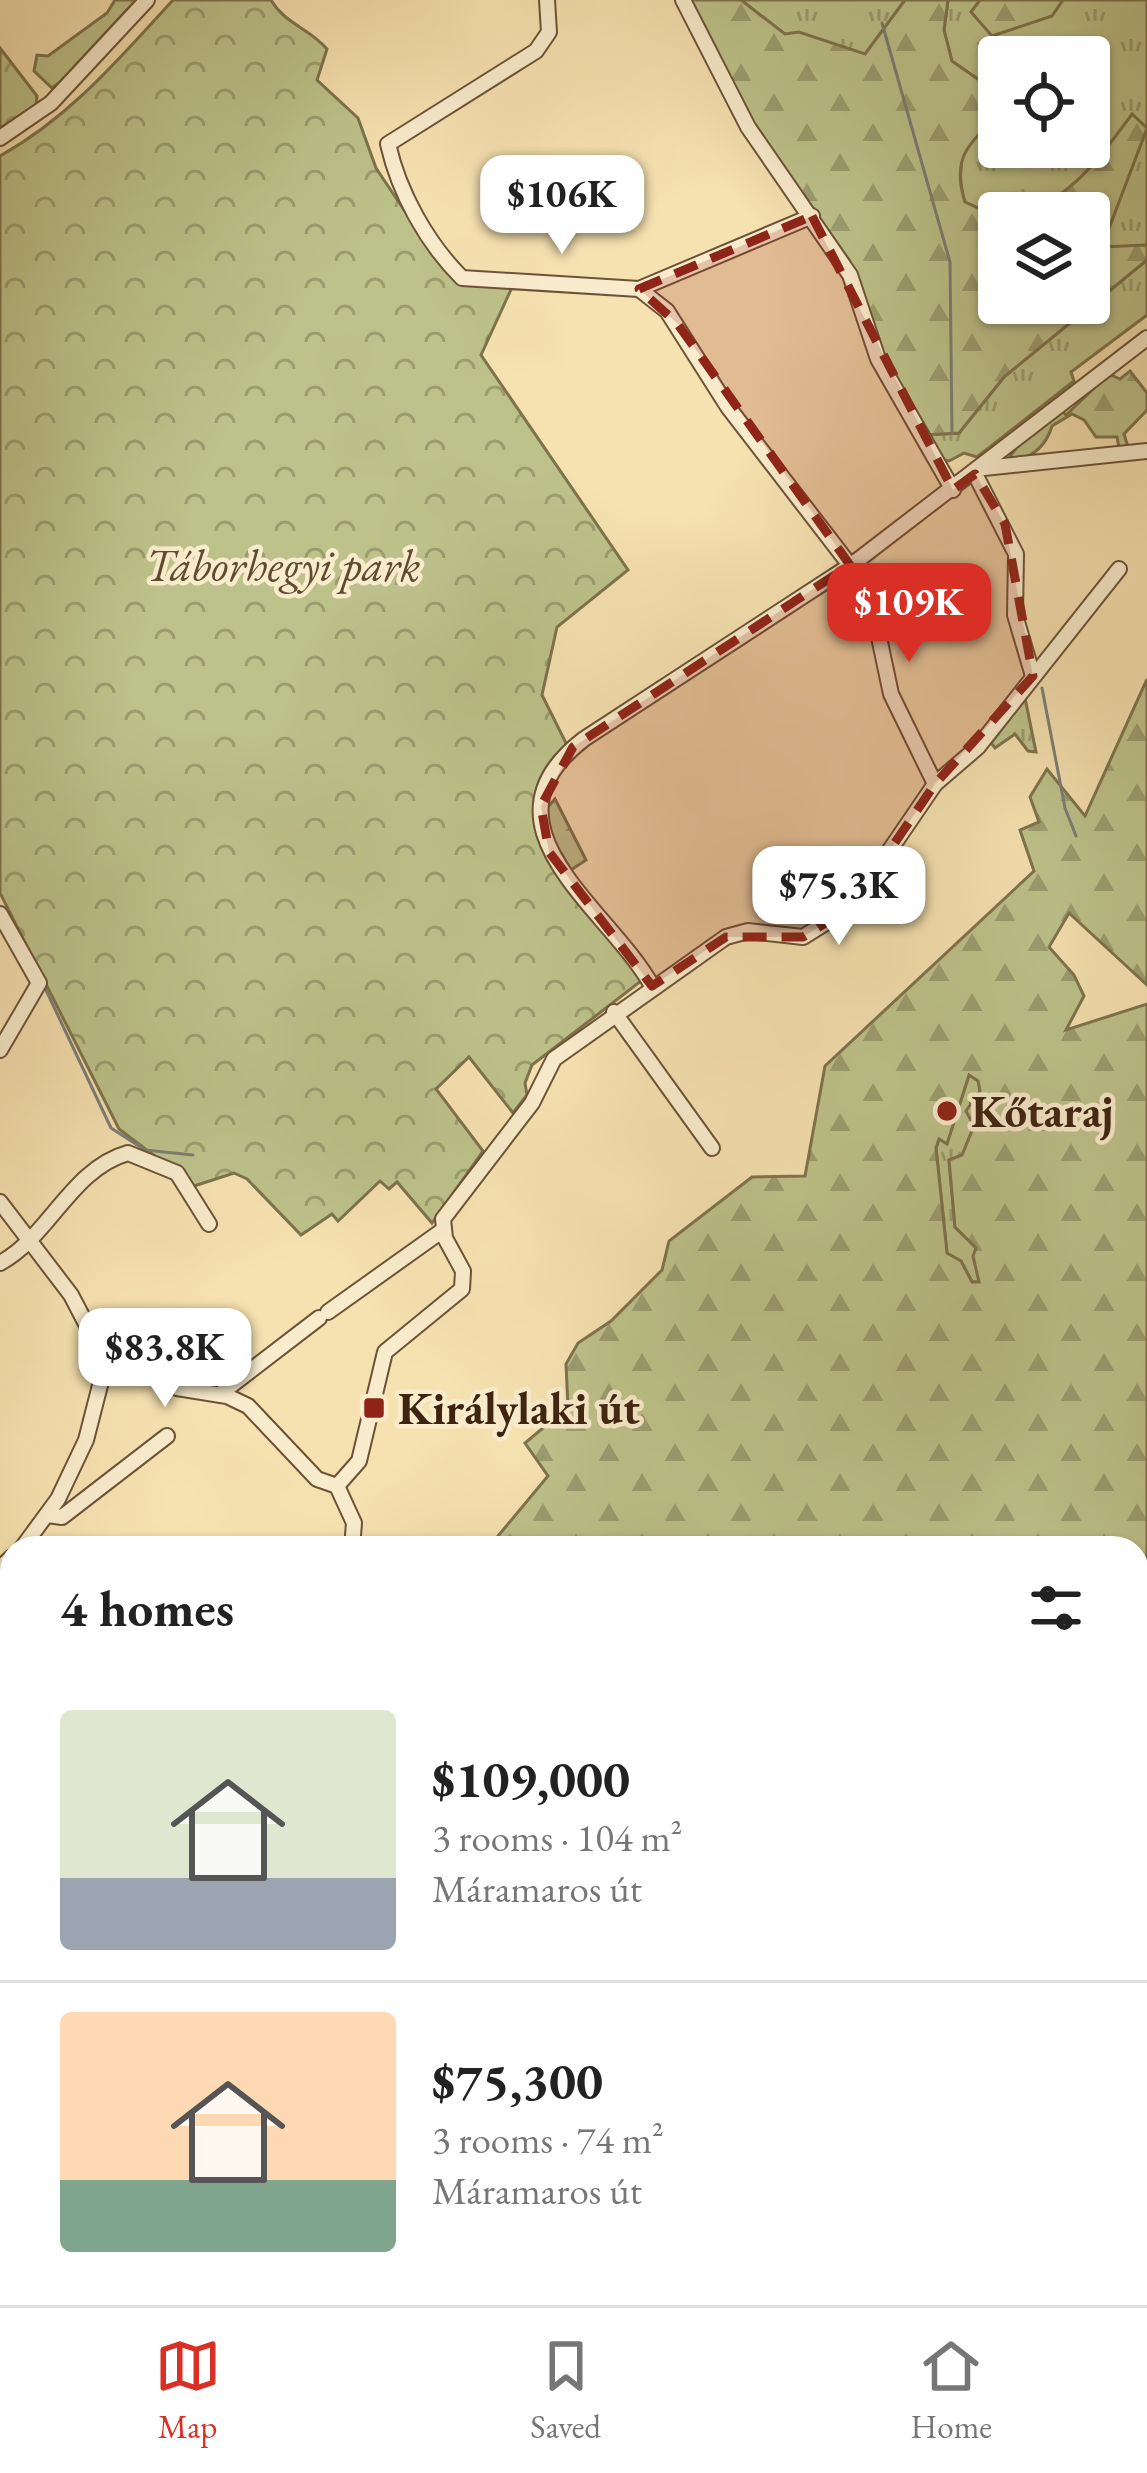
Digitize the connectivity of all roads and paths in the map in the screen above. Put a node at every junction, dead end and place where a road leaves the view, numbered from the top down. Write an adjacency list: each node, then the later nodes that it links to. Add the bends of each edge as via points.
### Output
1 (147, 0): 4 (street, via 51,104)
2 (547, 0): 6 (street, via 545,42 388,144 391,157 436,252 462,278)
3 (683, 0): 5 (street, via 748,128)
4 (0, 138)
5 (812, 217): 6 (street); 10 (street, via 850,275 878,358)
6 (639, 289): 11 (street, via 676,323 740,424)
7 (1147, 338): 9 (street)
8 (1147, 451): 9 (street)
9 (980, 471): 10 (street); 13 (street, via 1016,554 1016,615)
10 (953, 490): 11 (street)
11 (854, 563): 14 (street, via 875,609 891,694); 16 (street, via 584,739 545,784 548,852 634,953)
12 (1119, 569): 13 (street)
13 (1033, 676): 14 (street, via 978,747)
14 (935, 784): 16 (street, via 851,907 820,932 726,937)
15 (0, 914): 18 (street, via 37,989)
16 (652, 986): 17 (street)
17 (614, 1012): 19 (street); 22 (street, via 554,1059 532,1103 447,1208)
18 (0, 1051)
19 (712, 1148)
20 (0, 1202): 23 (street)
21 (208, 1224): 23 (street, via 177,1173 128,1153 78,1186)
22 (442, 1231): 26 (street); 28 (street, via 463,1271 462,1288 385,1352 358,1461)
23 (31, 1241): 24 (street); 25 (street, via 83,1313)
24 (0, 1263)
25 (106, 1362): 26 (street, via 130,1355 177,1388); 29 (street, via 86,1440)
26 (220, 1394): 28 (street, via 248,1406 317,1479)
27 (167, 1436): 29 (street, via 62,1517)
28 (337, 1486): 31 (street)
29 (48, 1515): 30 (street)
30 (32, 1536)
31 (353, 1536)

